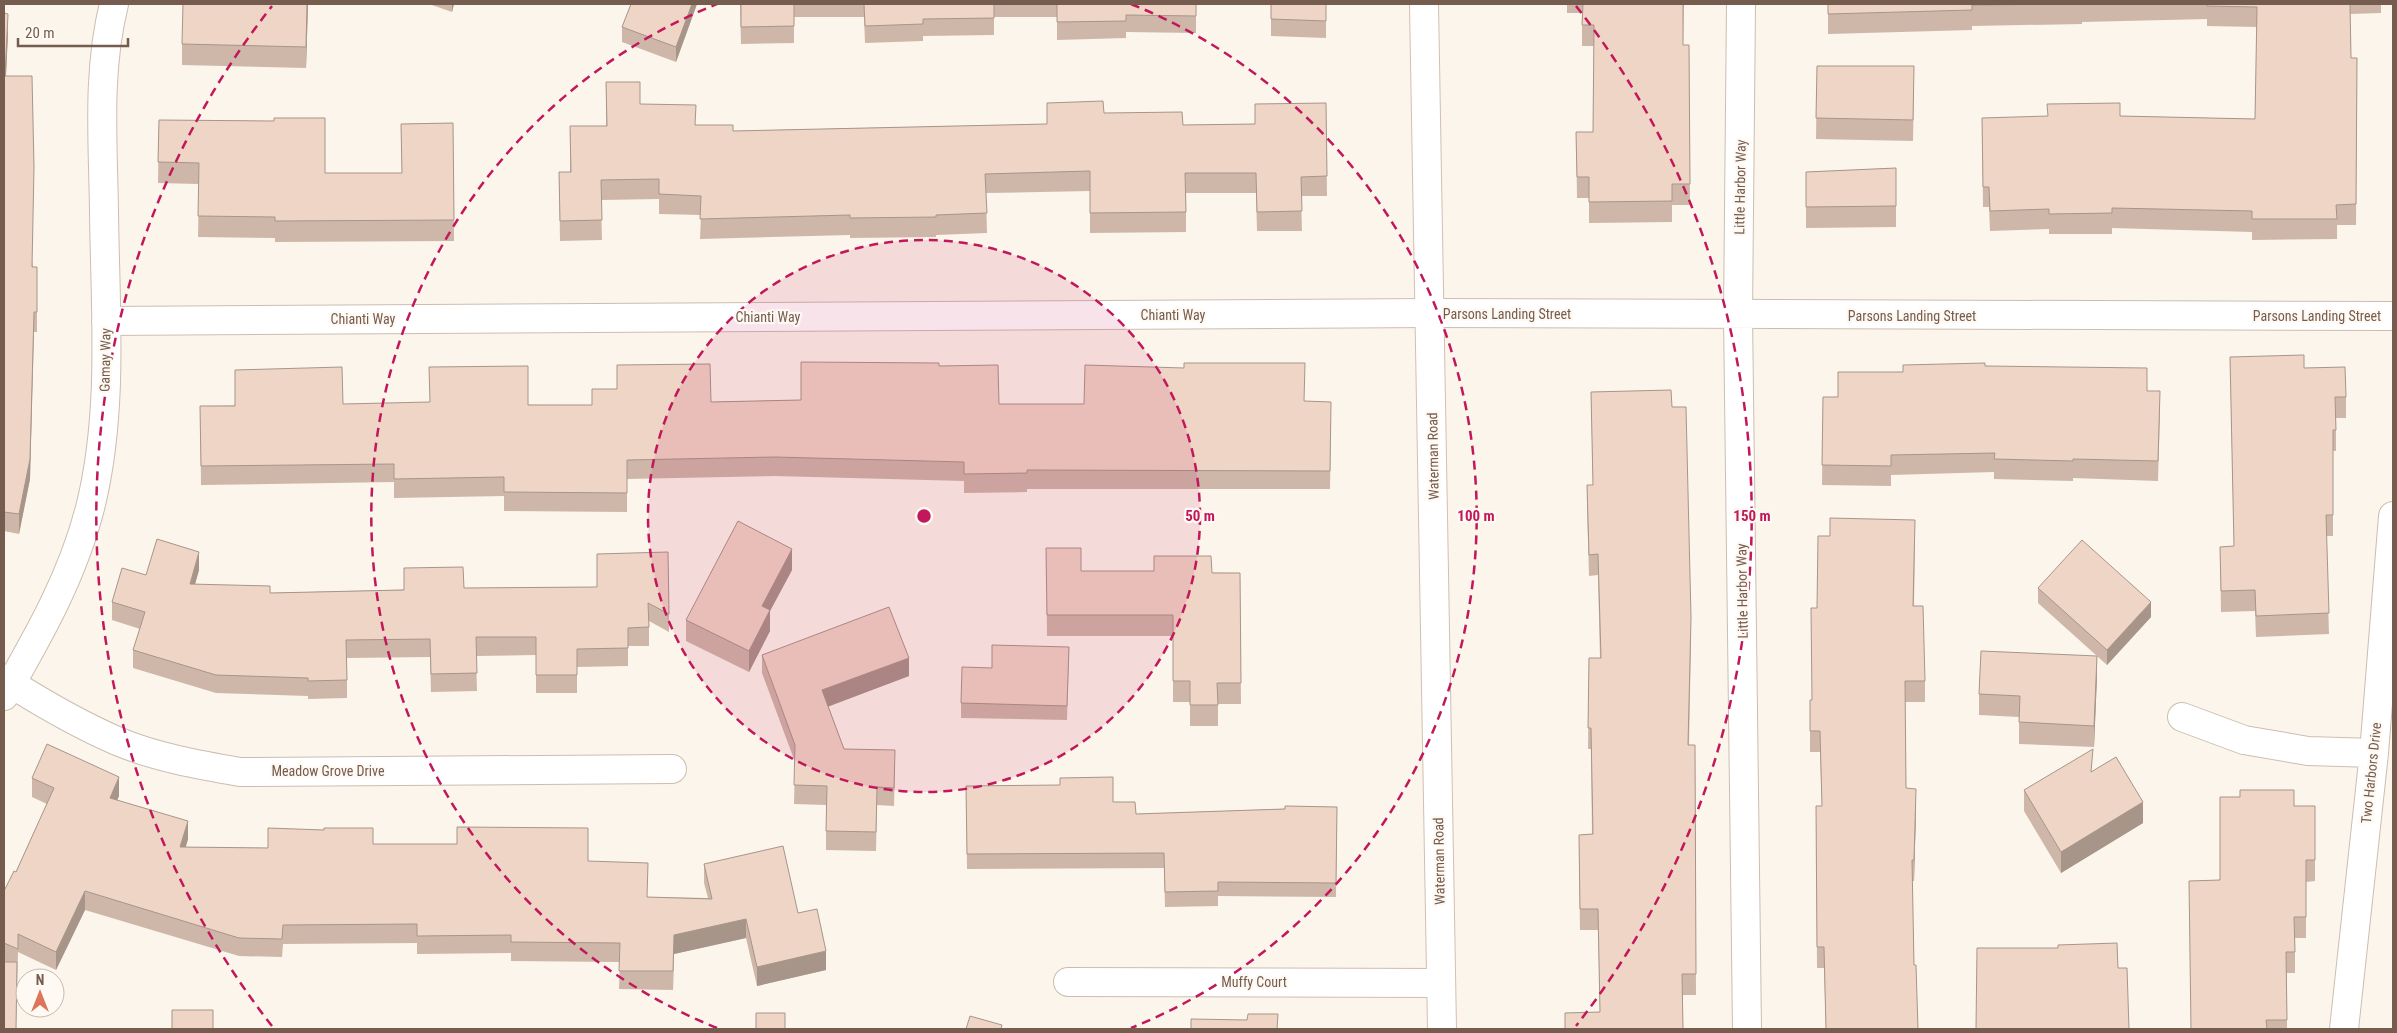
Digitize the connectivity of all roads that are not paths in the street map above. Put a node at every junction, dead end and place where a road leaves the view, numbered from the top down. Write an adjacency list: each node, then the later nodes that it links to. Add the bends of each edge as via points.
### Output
1 (114, 4): 7 (street, Gamay Way, via 106,37 102,78)
2 (1424, 4): 4 (street, Waterman Road)
3 (1741, 4): 5 (street, Little Harbor Way)
4 (1431, 313): 5 (street, Parsons Landing Street); 7 (street, Chianti Way); 14 (street, Waterman Road)
5 (1738, 315): 6 (street, Parsons Landing Street); 16 (street, Little Harbor Way)
6 (2393, 316)
7 (106, 321): 9 (street, Gamay Way, via 104,415 91,505 78,548 42,631)
8 (2393, 516): 11 (street, Two Harbors Drive)
9 (6, 686): 12 (street, Meadow Grove Drive, via 118,742 200,765 240,772)
10 (2182, 717): 11 (street, via 2244,740 2308,752)
11 (2374, 753): 17 (street, Two Harbors Drive)
12 (672, 769)
13 (1068, 982): 14 (street, Muffy Court)
14 (1440, 983): 15 (street, Waterman Road)
15 (1442, 1029)
16 (1747, 1029)
17 (2344, 1029)

